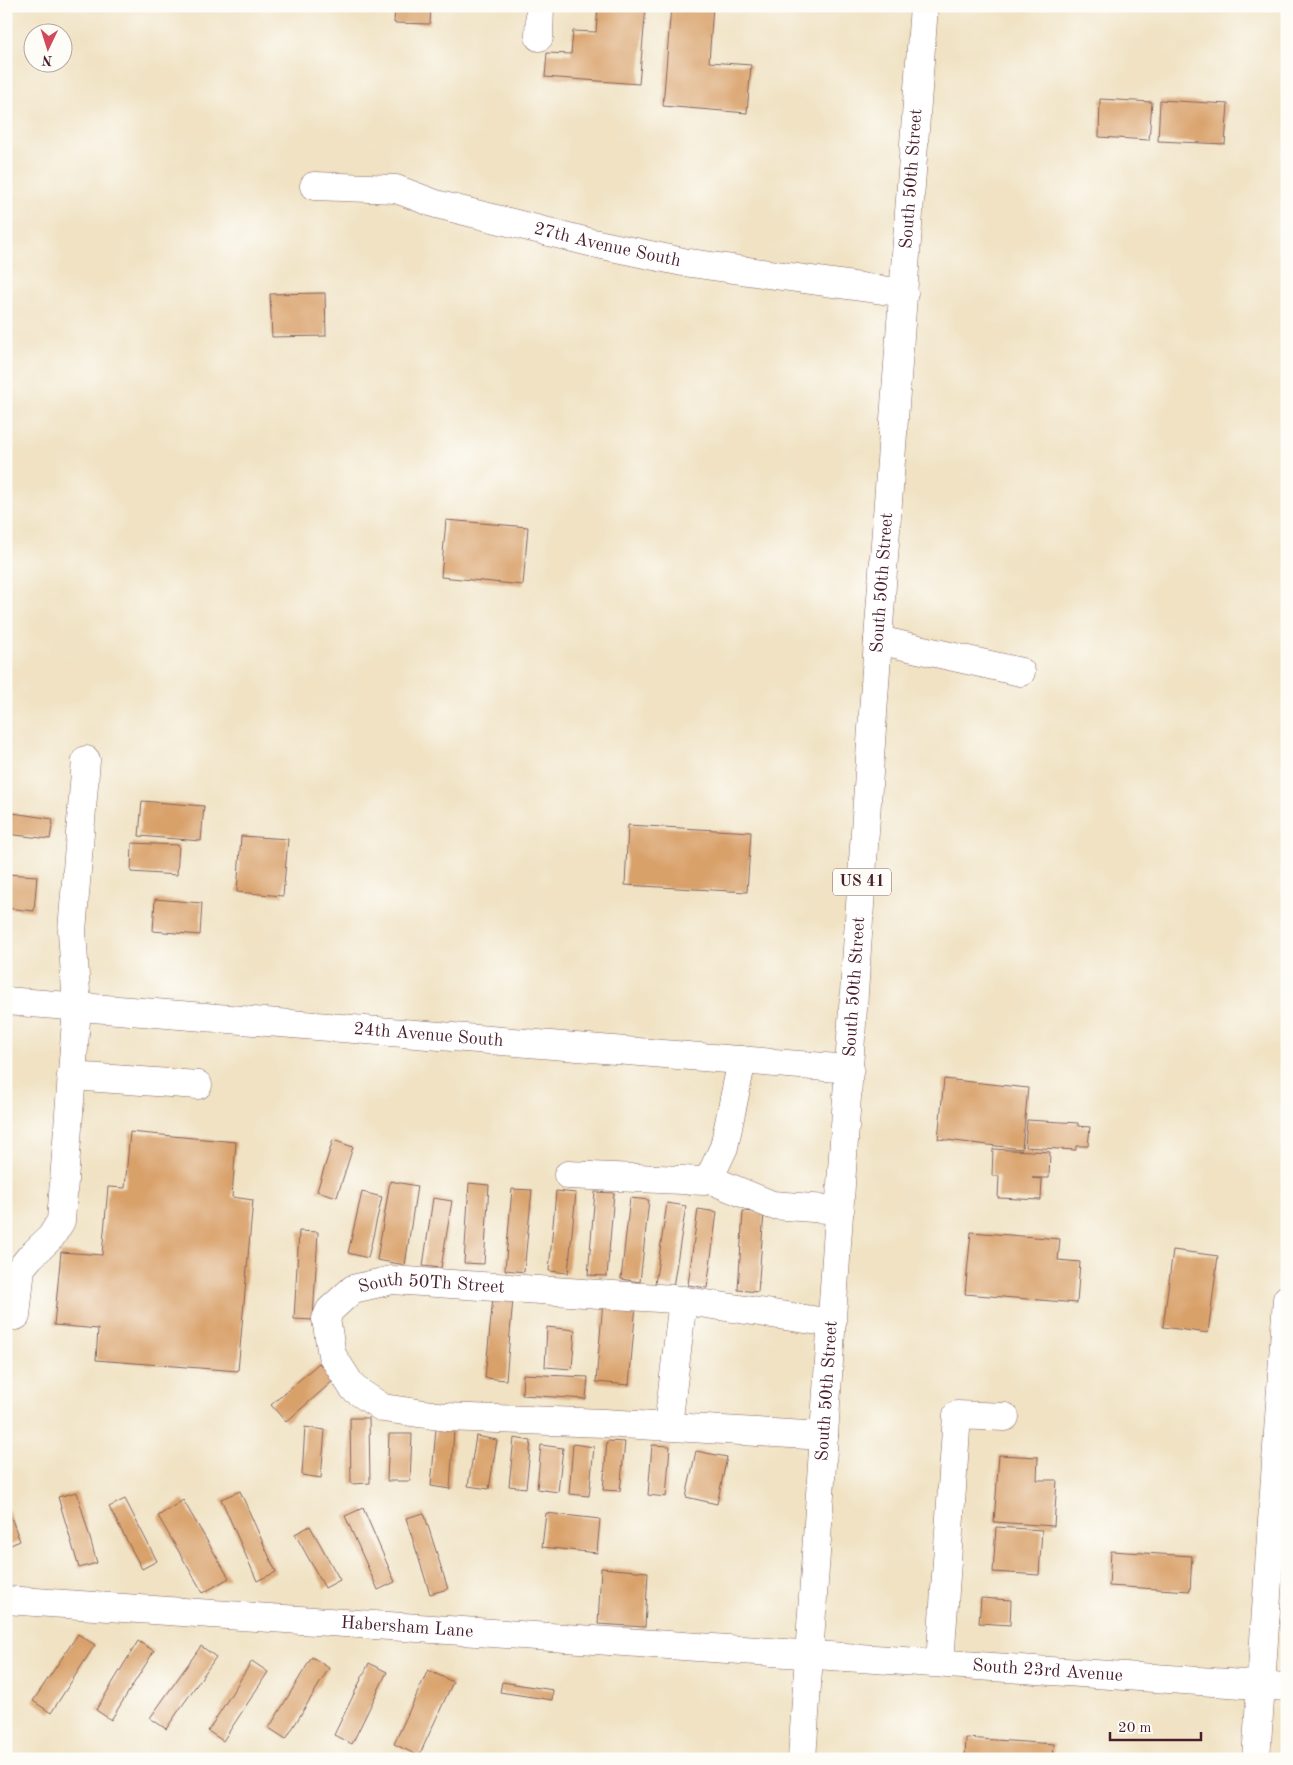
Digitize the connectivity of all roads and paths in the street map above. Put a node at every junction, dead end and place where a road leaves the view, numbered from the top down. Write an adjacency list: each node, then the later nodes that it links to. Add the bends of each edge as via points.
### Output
1 (540, 6): 3 (street)
2 (924, 6): 5 (street, South 50th Street / US 41)
3 (539, 37)
4 (314, 186): 5 (street, 27th Avenue South, via 396,189 436,204 683,262)
5 (904, 293): 6 (street, South 50th Street / US 41)
6 (878, 640): 7 (street); 12 (street, South 50th Street / US 41)
7 (1021, 672)
8 (86, 760): 10 (street, via 72,931)
9 (6, 1001): 10 (street, 24th Avenue South)
10 (77, 1007): 11 (street, 24th Avenue South); 13 (street)
11 (742, 1060): 12 (street, 24th Avenue South); 16 (street, via 724,1147)
12 (850, 1069): 17 (street, South 50th Street / US 41)
13 (71, 1076): 14 (street); 20 (street, via 62,1221 21,1268)
14 (198, 1086)
15 (568, 1175): 16 (street)
16 (709, 1179): 17 (street, via 772,1205)
17 (840, 1210): 21 (street, South 50th Street / US 41)
18 (1287, 1299): 28 (street)
19 (683, 1300): 21 (street, South 50Th Street); 23 (street); 23 (street, South 50Th Street, via 392,1280 353,1289 330,1310 326,1319 332,1355 353,1388 383,1408 446,1418)
20 (16, 1316)
21 (832, 1322): 24 (street, South 50th Street / US 41)
22 (1005, 1417): 27 (street, via 957,1415)
23 (668, 1426): 24 (street, South 50Th Street)
24 (824, 1436): 26 (street, South 50th Street / US 41)
25 (6, 1600): 26 (street, Habersham Lane)
26 (809, 1654): 27 (street, South 23rd Avenue); 29 (street, South 50th Street / US 41)
27 (940, 1663): 28 (street, South 23rd Avenue)
28 (1274, 1686): 30 (street)
29 (802, 1759)
30 (1256, 1759)

